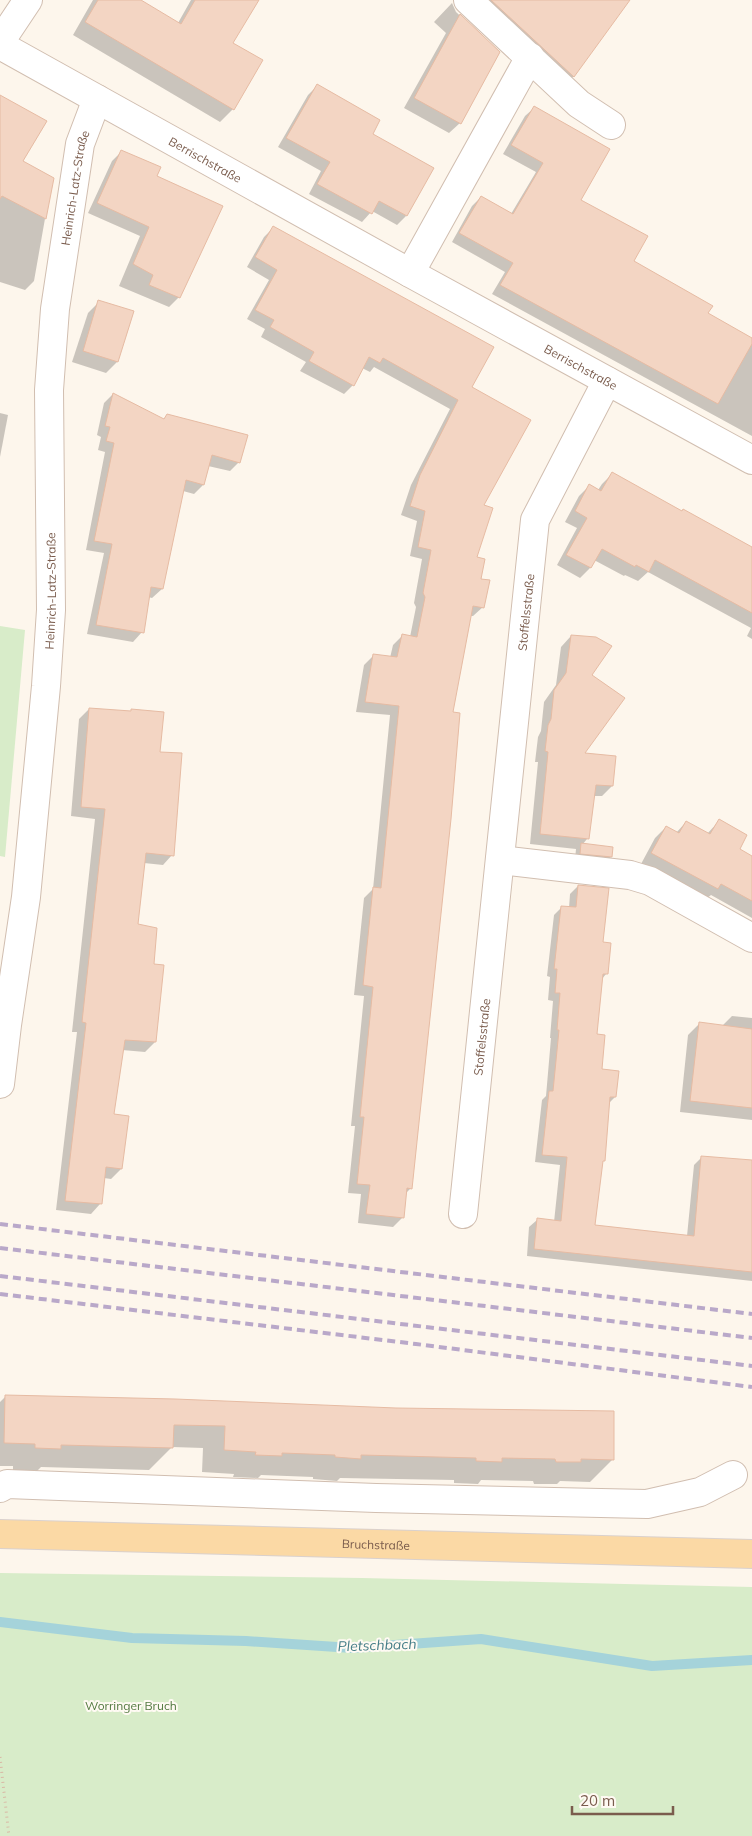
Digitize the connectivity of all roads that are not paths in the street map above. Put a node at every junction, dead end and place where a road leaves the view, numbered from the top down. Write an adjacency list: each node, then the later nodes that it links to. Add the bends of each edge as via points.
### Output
1 (28, 0): 3 (street)
2 (468, 0): 4 (street)
3 (0, 44): 5 (street, Berrischstraße)
4 (530, 57): 6 (street, via 579,104); 7 (street)
5 (97, 99): 7 (street, Berrischstraße); 12 (street, Heinrich-Latz-Straße, via 80,144 55,309 48,390 51,610 46,686 26,897)
6 (611, 124)
7 (410, 273): 8 (street, Berrischstraße)
8 (607, 381): 9 (street, Berrischstraße); 10 (street, Stoffelsstraße, via 535,520)
9 (752, 460)
10 (500, 860): 11 (street, via 643,879); 13 (street, Stoffelsstraße)
11 (752, 938)
12 (0, 1084)
13 (463, 1214)
14 (733, 1475): 15 (street, via 700,1492 647,1504 7,1484)
15 (0, 1488)
16 (0, 1534): 17 (main road, Bruchstraße)
17 (752, 1554)

